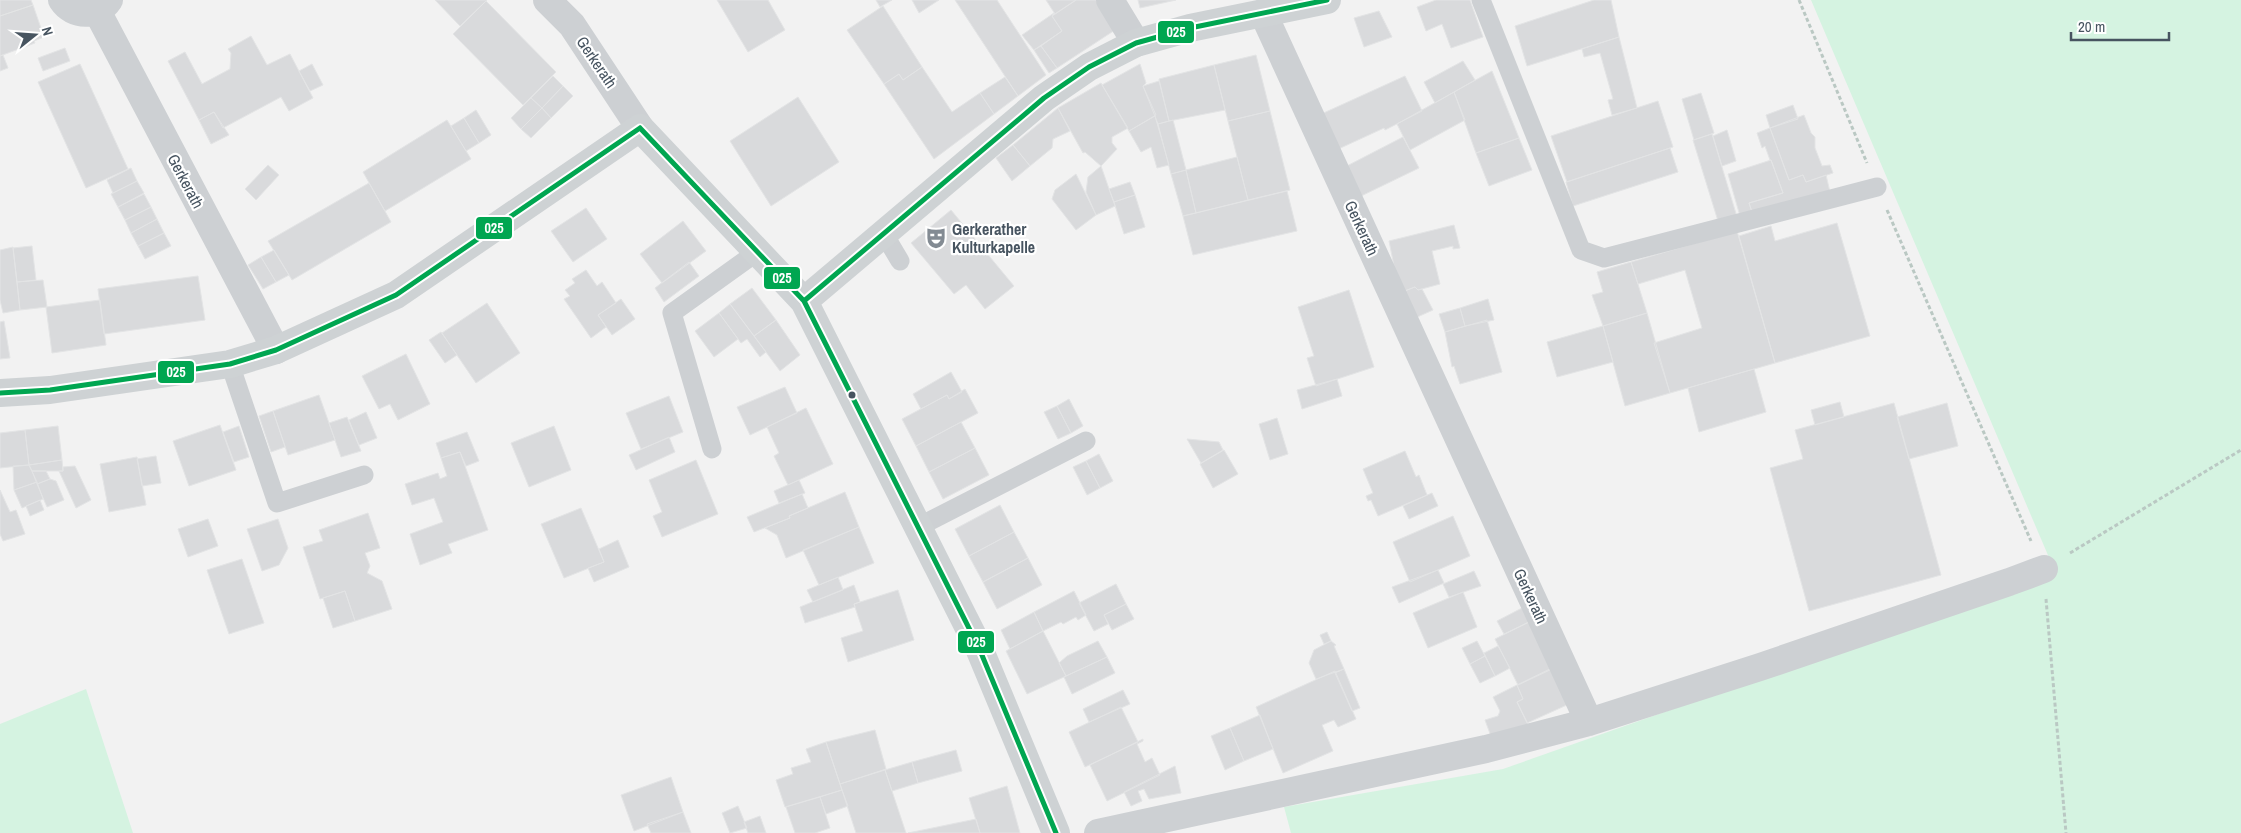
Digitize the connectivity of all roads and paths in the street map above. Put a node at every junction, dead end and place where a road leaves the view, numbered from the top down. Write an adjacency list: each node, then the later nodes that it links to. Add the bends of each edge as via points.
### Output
1 (62, 0): 7 (street, Gerkerath, via 75,11 86,13)
2 (547, 0): 10 (street, Gerkerath, via 572,25)
3 (1110, 0): 9 (street)
4 (1327, 0): 8 (street)
5 (1481, 0): 11 (lane, via 1581,250 1604,258)
6 (1799, 0): 11 (path)
7 (103, 6): 16 (street, Gerkerath)
8 (1263, 13): 9 (street); 25 (street, Gerkerath)
9 (1136, 43): 12 (street, via 1089,67 1044,98)
10 (640, 128): 13 (street, Gerkerath); 16 (street, via 396,295)
11 (1877, 187): 24 (path)
12 (884, 234): 14 (lane); 15 (street)
13 (757, 252): 15 (street, Gerkerath); 20 (lane, via 672,313)
14 (900, 261)
15 (804, 301): 23 (street, Gerkerath)
16 (276, 350): 17 (street)
17 (230, 364): 18 (street, via 50,390); 22 (lane, via 277,503)
18 (0, 393)
19 (1086, 441): 23 (lane)
20 (712, 449)
21 (2241, 450): 24 (path)
22 (364, 475)
23 (918, 527): 26 (street, Gerkerath, via 979,648)
24 (2044, 568): 25 (street, via 1770,664); 28 (path)
25 (1589, 722): 27 (street, via 1486,749)
26 (1056, 833)
27 (1098, 833)
28 (2066, 833)

